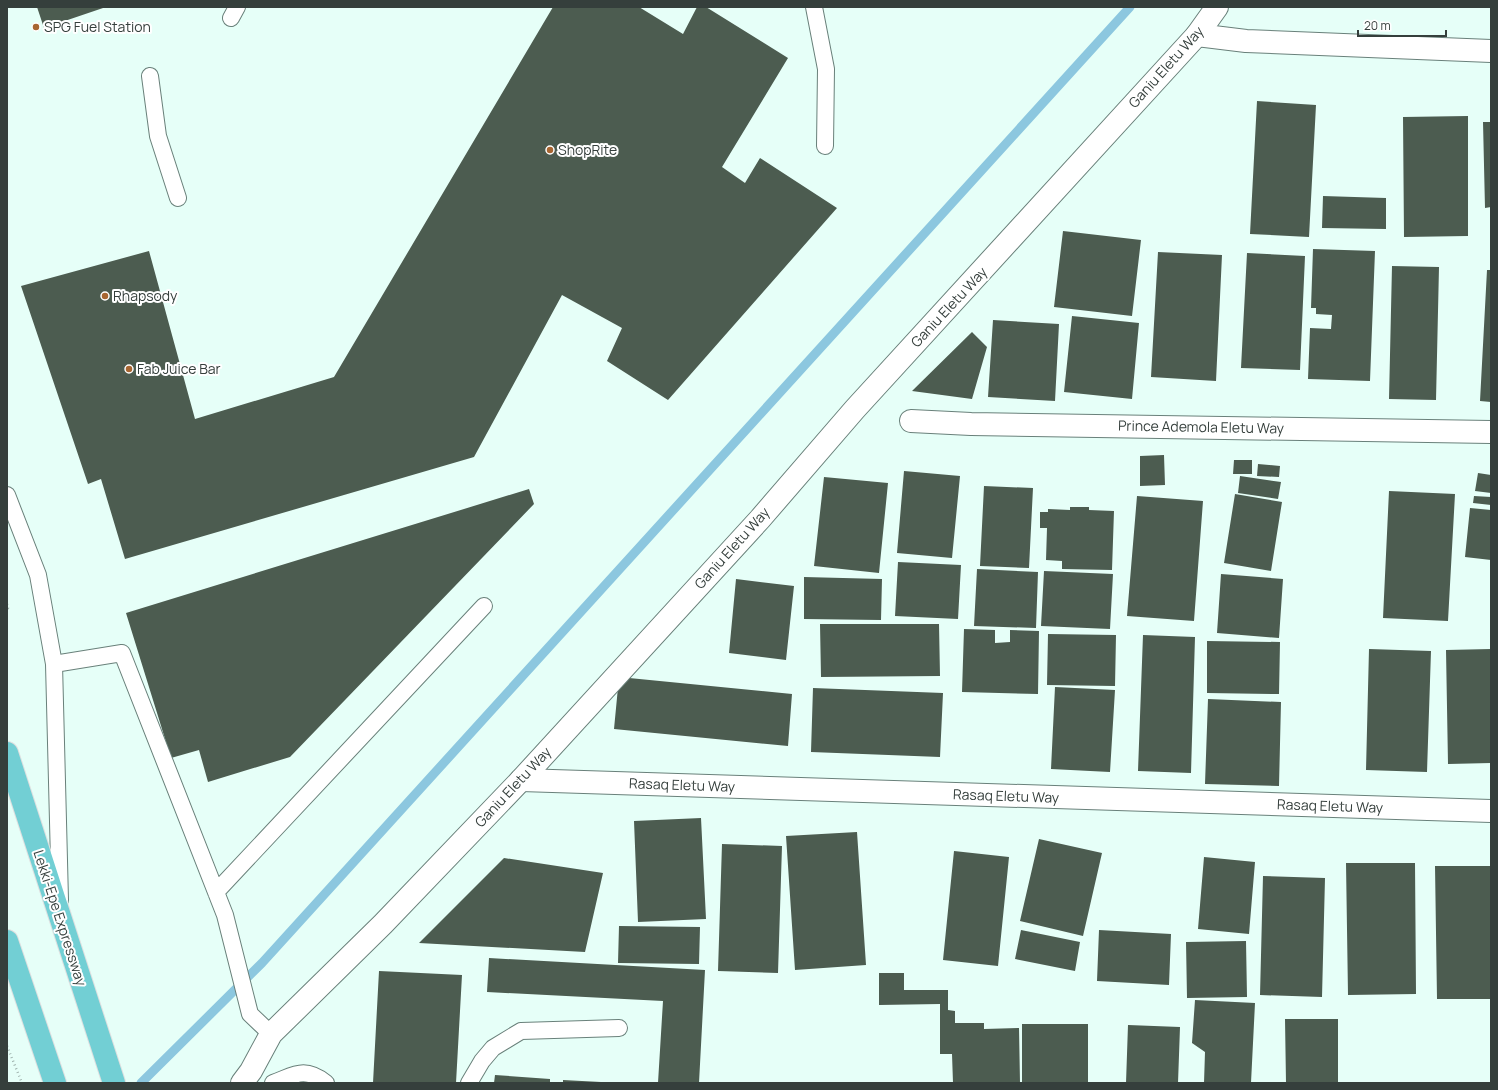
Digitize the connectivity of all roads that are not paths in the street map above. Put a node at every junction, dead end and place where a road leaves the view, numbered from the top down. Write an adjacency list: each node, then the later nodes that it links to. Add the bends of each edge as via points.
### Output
1 (814, 7): 6 (lane, via 826,69)
2 (1217, 7): 3 (street, Ganiu Eletu Way)
3 (1197, 35): 4 (street, via 1246,41); 14 (street, Ganiu Eletu Way)
4 (1491, 51)
5 (150, 76): 7 (lane, via 158,136)
6 (825, 146)
7 (178, 198)
8 (911, 421): 9 (street, Prince Ademola Eletu Way)
9 (1491, 432)
10 (7, 495): 12 (lane, via 38,575)
11 (484, 606): 18 (lane)
12 (54, 664): 18 (lane, via 122,653); 19 (lane)
13 (7, 752): 16 (highway, Lekki-Epe Expressway)
14 (521, 780): 17 (street, Rasaq Eletu Way); 22 (street, Ganiu Eletu Way, via 383,924)
15 (7, 786): 16 (highway)
16 (25, 808): 19 (highway, Lekki-Epe Expressway)
17 (1491, 811)
18 (216, 892): 22 (lane, via 225,915 250,1014)
19 (60, 918): 25 (highway, Lekki-Epe Expressway)
20 (7, 941): 24 (highway)
21 (619, 1028): 28 (lane, via 521,1031 493,1048)
22 (271, 1034): 23 (street, Ganiu Eletu Way)
23 (254, 1079)
24 (55, 1083)
25 (114, 1083)
26 (273, 1083): 27 (lane, via 294,1074 308,1074)
27 (326, 1083)
28 (469, 1083)

